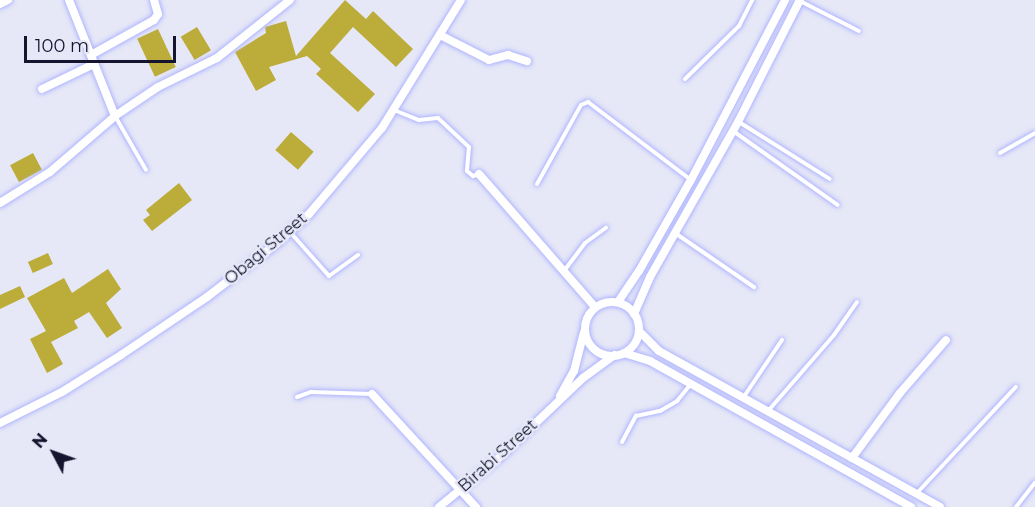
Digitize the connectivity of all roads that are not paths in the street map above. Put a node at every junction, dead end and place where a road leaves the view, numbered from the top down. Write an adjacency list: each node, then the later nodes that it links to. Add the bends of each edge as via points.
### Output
1 (8, 0): 9 (street)
2 (69, 0): 12 (street)
3 (154, 0): 12 (street, via 158,14 154,20)
4 (290, 0): 18 (street, via 217,58 158,87)
5 (460, 0): 11 (street, Obagi Street)
6 (752, 0): 15 (lane, via 739,26)
7 (785, 0): 26 (street)
8 (800, 1): 10 (lane); 19 (street)
9 (0, 4)
10 (859, 31)
11 (440, 35): 13 (street, via 489,60 508,55); 17 (street, Obagi Street)
12 (91, 55): 14 (street)
13 (527, 61)
14 (94, 64): 16 (street); 18 (street)
15 (685, 79)
16 (42, 89)
17 (394, 110): 24 (lane, via 419,120 438,118 469,147 467,171 473,176); 31 (street, Obagi Street, via 341,178)
18 (115, 116): 23 (lane); 28 (street, via 50,172)
19 (738, 122): 20 (street); 25 (lane)
20 (732, 131): 29 (lane); 32 (street)
21 (1035, 134): 22 (lane)
22 (1000, 153)
23 (146, 170)
24 (479, 174): 34 (street)
25 (830, 179)
26 (691, 180): 27 (lane, via 588,102 581,105); 36 (street)
27 (537, 184)
28 (0, 203)
29 (838, 205)
30 (606, 228): 34 (lane, via 585,243)
31 (290, 231): 33 (lane, via 329,276); 53 (street, Obagi Street, via 207,297 122,355 62,392)
32 (675, 232): 35 (lane); 39 (street)
33 (358, 255)
34 (564, 272): 38 (street)
35 (754, 287)
36 (618, 302): 38 (street); 39 (street)
37 (857, 302): 52 (lane, via 834,335)
38 (595, 307): 40 (street)
39 (634, 314): 41 (street)
40 (585, 330): 45 (street, via 591,346); 51 (street, via 573,371)
41 (639, 331): 44 (street); 50 (street, via 659,351)
42 (782, 340): 50 (lane)
43 (946, 340): 55 (street)
44 (624, 352): 45 (street); 46 (street, via 650,361)
45 (615, 355): 51 (street)
46 (690, 385): 54 (lane, via 677,401 660,411 636,416); 61 (street)
47 (1016, 387): 58 (lane)
48 (372, 394): 49 (lane, via 311,392); 57 (street)
49 (297, 397)
50 (743, 399): 52 (street)
51 (556, 402): 57 (street, Birabi Street)
52 (767, 411): 55 (street)
53 (0, 423)
54 (622, 442)
55 (852, 458): 58 (street)
56 (1035, 483): 63 (lane)
57 (460, 491): 59 (street, Birabi Street); 60 (street)
58 (916, 493): 62 (street)
59 (439, 507)
60 (476, 507)
61 (911, 507)
62 (940, 507)
63 (1016, 507)

